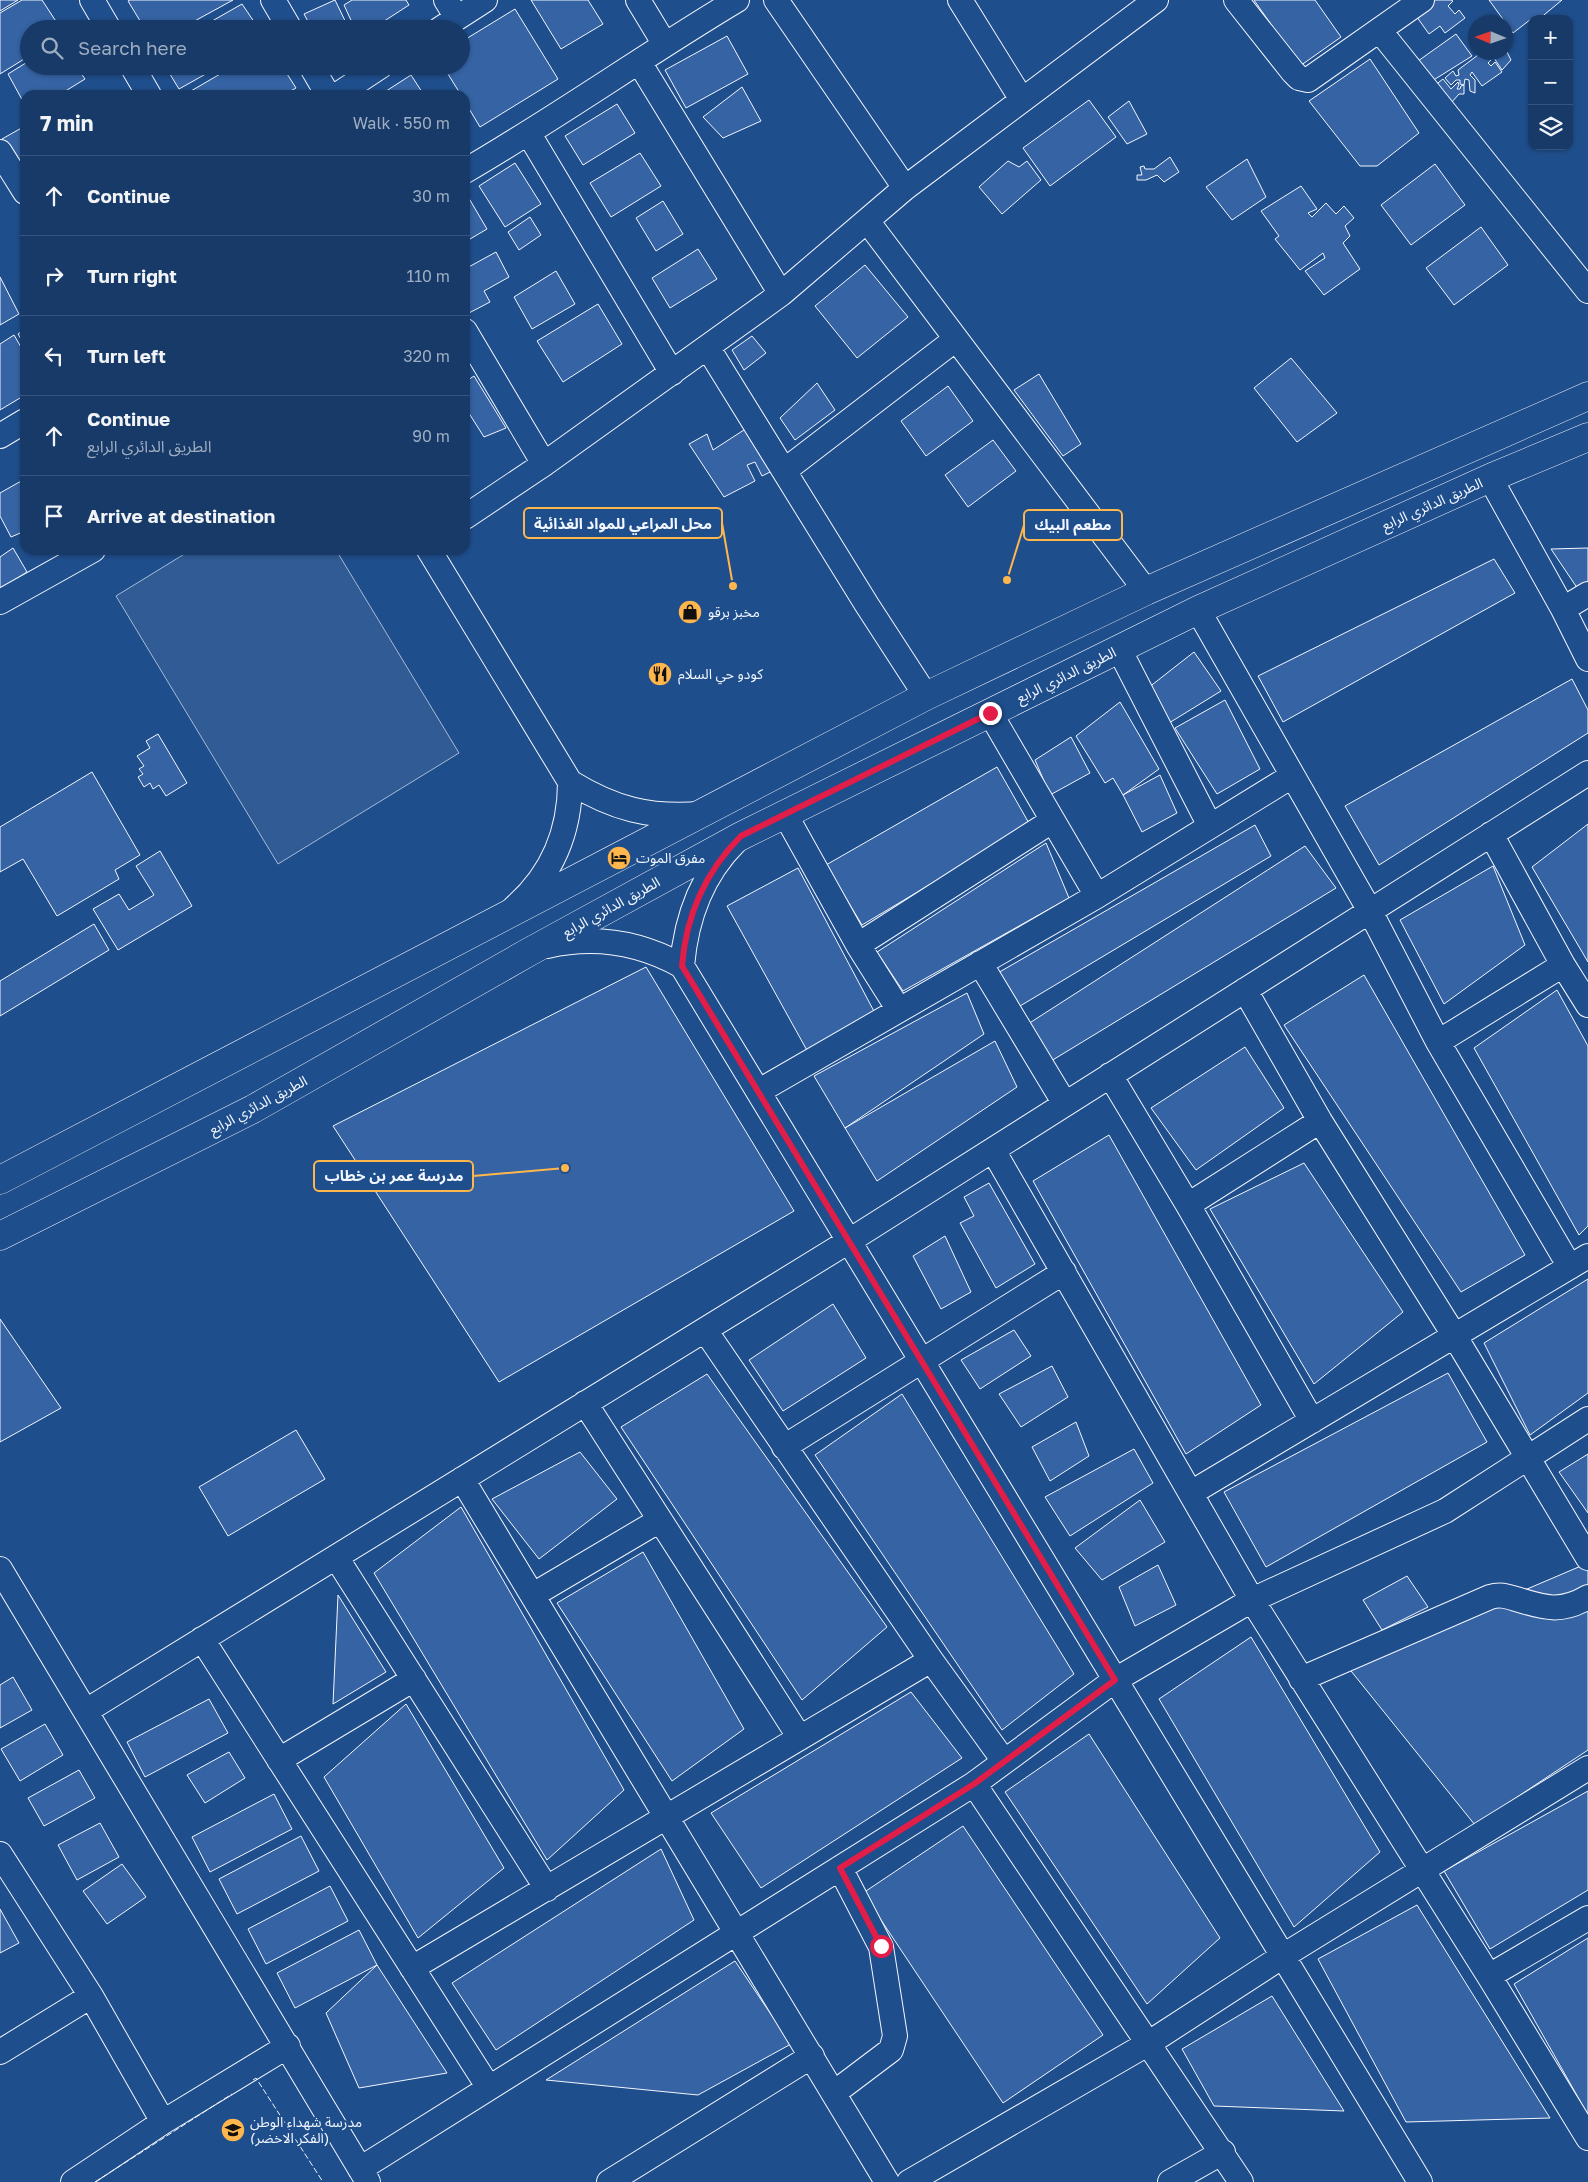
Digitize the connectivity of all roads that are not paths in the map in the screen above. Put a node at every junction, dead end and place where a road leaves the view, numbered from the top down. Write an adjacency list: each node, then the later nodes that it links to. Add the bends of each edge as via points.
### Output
1 (92, 0): 12 (street)
2 (273, 0): 13 (street)
3 (485, 0): 11 (street)
4 (638, 0): 15 (street)
5 (737, 0): 15 (street)
6 (776, 0): 28 (street)
7 (960, 0): 23 (street)
8 (1236, 0): 14 (street, via 1293,72 1304,80 1313,78)
9 (1422, 0): 14 (street)
10 (1146, 3): 23 (street)
11 (447, 16)
12 (104, 20)
13 (285, 20)
14 (1380, 32): 30 (street)
15 (664, 43): 16 (street)
16 (639, 62): 24 (street); 31 (street)
17 (137, 75): 20 (street)
18 (316, 75): 21 (street)
19 (367, 75): 22 (street)
20 (146, 90)
21 (325, 90)
22 (345, 90)
23 (1022, 100): 28 (street)
24 (529, 134): 26 (street); 35 (street)
25 (0, 152): 27 (street)
26 (470, 168)
27 (20, 184)
28 (904, 188): 29 (street)
29 (868, 222): 31 (street); 32 (street)
30 (1588, 291)
31 (781, 294): 34 (street)
32 (956, 339): 41 (street); 46 (street)
33 (470, 340): 40 (street)
34 (708, 348): 35 (street); 41 (street)
35 (672, 373): 40 (street)
36 (1588, 396): 46 (main road)
37 (20, 424): 38 (street)
38 (0, 436)
39 (1588, 437): 42 (main road, الطريق الدائري الرابع)
40 (544, 464): 43 (street)
41 (784, 471): 53 (street)
42 (1490, 478): 49 (street); 50 (main road, الطريق الدائري الرابع)
43 (470, 515)
44 (83, 555): 48 (street)
45 (432, 555): 57 (street)
46 (1146, 591): 53 (main road)
47 (1588, 594): 49 (street)
48 (0, 602)
49 (1563, 609): 52 (street)
50 (1198, 610): 51 (main road, الطريق الدائري الرابع); 56 (street)
51 (1119, 649): 54 (main road, الطريق الدائري الرابع); 61 (street)
52 (1588, 659)
53 (926, 696): 58 (main road)
54 (990, 713): 59 (main road, الطريق الدائري الرابع); 60 (street)
55 (1588, 773): 62 (street)
56 (1292, 776): 61 (street); 65 (street)
57 (570, 782): 58 (street, via 594,796 647,814); 66 (street, via 565,831 555,855 542,878)
58 (703, 814): 66 (main road)
59 (786, 814): 63 (main road, الطريق الدائري الرابع); 67 (street)
60 (1052, 821): 64 (street); 67 (street)
61 (1210, 826): 64 (street)
62 (1491, 834): 65 (street); 70 (street)
63 (741, 836): 68 (main road, الطريق الدائري الرابع); 71 (street, via 715,866 696,901 687,929)
64 (1097, 896): 69 (street)
65 (1370, 911): 72 (street); 75 (street)
66 (505, 915): 81 (main road)
67 (858, 945): 74 (street)
68 (529, 952): 71 (street, via 568,942 608,941 646,949); 83 (main road, الطريق الدائري الرابع, via 252,1109)
69 (980, 963): 74 (street); 78 (street)
70 (1563, 965): 73 (street); 75 (street)
71 (682, 966): 77 (street)
72 (1244, 990): 76 (street); 79 (street)
73 (1588, 1005)
74 (898, 1010): 77 (street)
75 (1438, 1042): 85 (street)
76 (1110, 1075): 78 (street); 82 (street)
77 (759, 1091): 84 (street)
78 (1065, 1104): 80 (street)
79 (1320, 1122): 82 (street); 88 (street)
80 (993, 1150): 84 (street); 86 (street)
81 (0, 1180)
82 (1188, 1205): 92 (street)
83 (0, 1236)
84 (849, 1241): 87 (street); 89 (street)
85 (1579, 1261): 88 (street)
86 (1064, 1272): 89 (street); 96 (street)
87 (705, 1330): 90 (street); 93 (street)
88 (1454, 1335): 92 (street); 94 (street)
89 (922, 1362): 93 (street); 108 (street)
90 (585, 1403): 95 (street); 97 (street)
91 (1588, 1420): 94 (street)
92 (1312, 1421): 96 (street)
93 (784, 1446): 105 (street)
94 (1528, 1458): 99 (street); 103 (street, via 1445,1511)
95 (462, 1479): 98 (street); 101 (street)
96 (1190, 1493): 103 (street)
97 (660, 1520): 101 (street); 110 (street)
98 (336, 1557): 104 (street); 106 (street)
99 (1588, 1558)
100 (0, 1569): 109 (street)
101 (534, 1595): 115 (street)
102 (1588, 1597): 107 (street, via 1561,1608 1544,1608 1499,1594)
103 (1252, 1600): 107 (street); 108 (street)
104 (202, 1639): 109 (street); 111 (street)
105 (931, 1660): 110 (street); 112 (street)
106 (414, 1678): 111 (street); 119 (street)
107 (1301, 1679): 118 (street)
108 (1115, 1680): 112 (street); 122 (street)
109 (86, 1711): 127 (street)
110 (800, 1738): 115 (street)
111 (279, 1760): 123 (street)
112 (1004, 1760): 114 (street)
113 (1588, 1768): 118 (street)
114 (974, 1784): 117 (street); 126 (street)
115 (668, 1818): 119 (street); 121 (street)
116 (0, 1854): 125 (street)
117 (840, 1868): 121 (street); 131 (street, via 881,1946 895,2036 891,2050)
118 (1421, 1871): 122 (street); 124 (street)
119 (547, 1889): 123 (street)
120 (1588, 1918): 124 (street)
121 (738, 1932): 129 (street); 130 (street)
122 (1283, 1956): 126 (street); 142 (street)
123 (412, 1968): 130 (street)
124 (1489, 1976): 133 (street)
125 (91, 1996): 128 (street); 132 (street)
126 (1149, 2043): 134 (street); 139 (street)
127 (288, 2046): 132 (street); 135 (street)
128 (0, 2052)
129 (812, 2056): 131 (street); 137 (street)
130 (489, 2088): 135 (street)
131 (834, 2093): 138 (street)
132 (163, 2122): 136 (street)
133 (1588, 2138)
134 (1223, 2152): 140 (street); 141 (street)
135 (364, 2176)
136 (73, 2182)
137 (609, 2182)
138 (887, 2182)
139 (909, 2182)
140 (1170, 2182)
141 (1241, 2182)
142 (1420, 2182)

